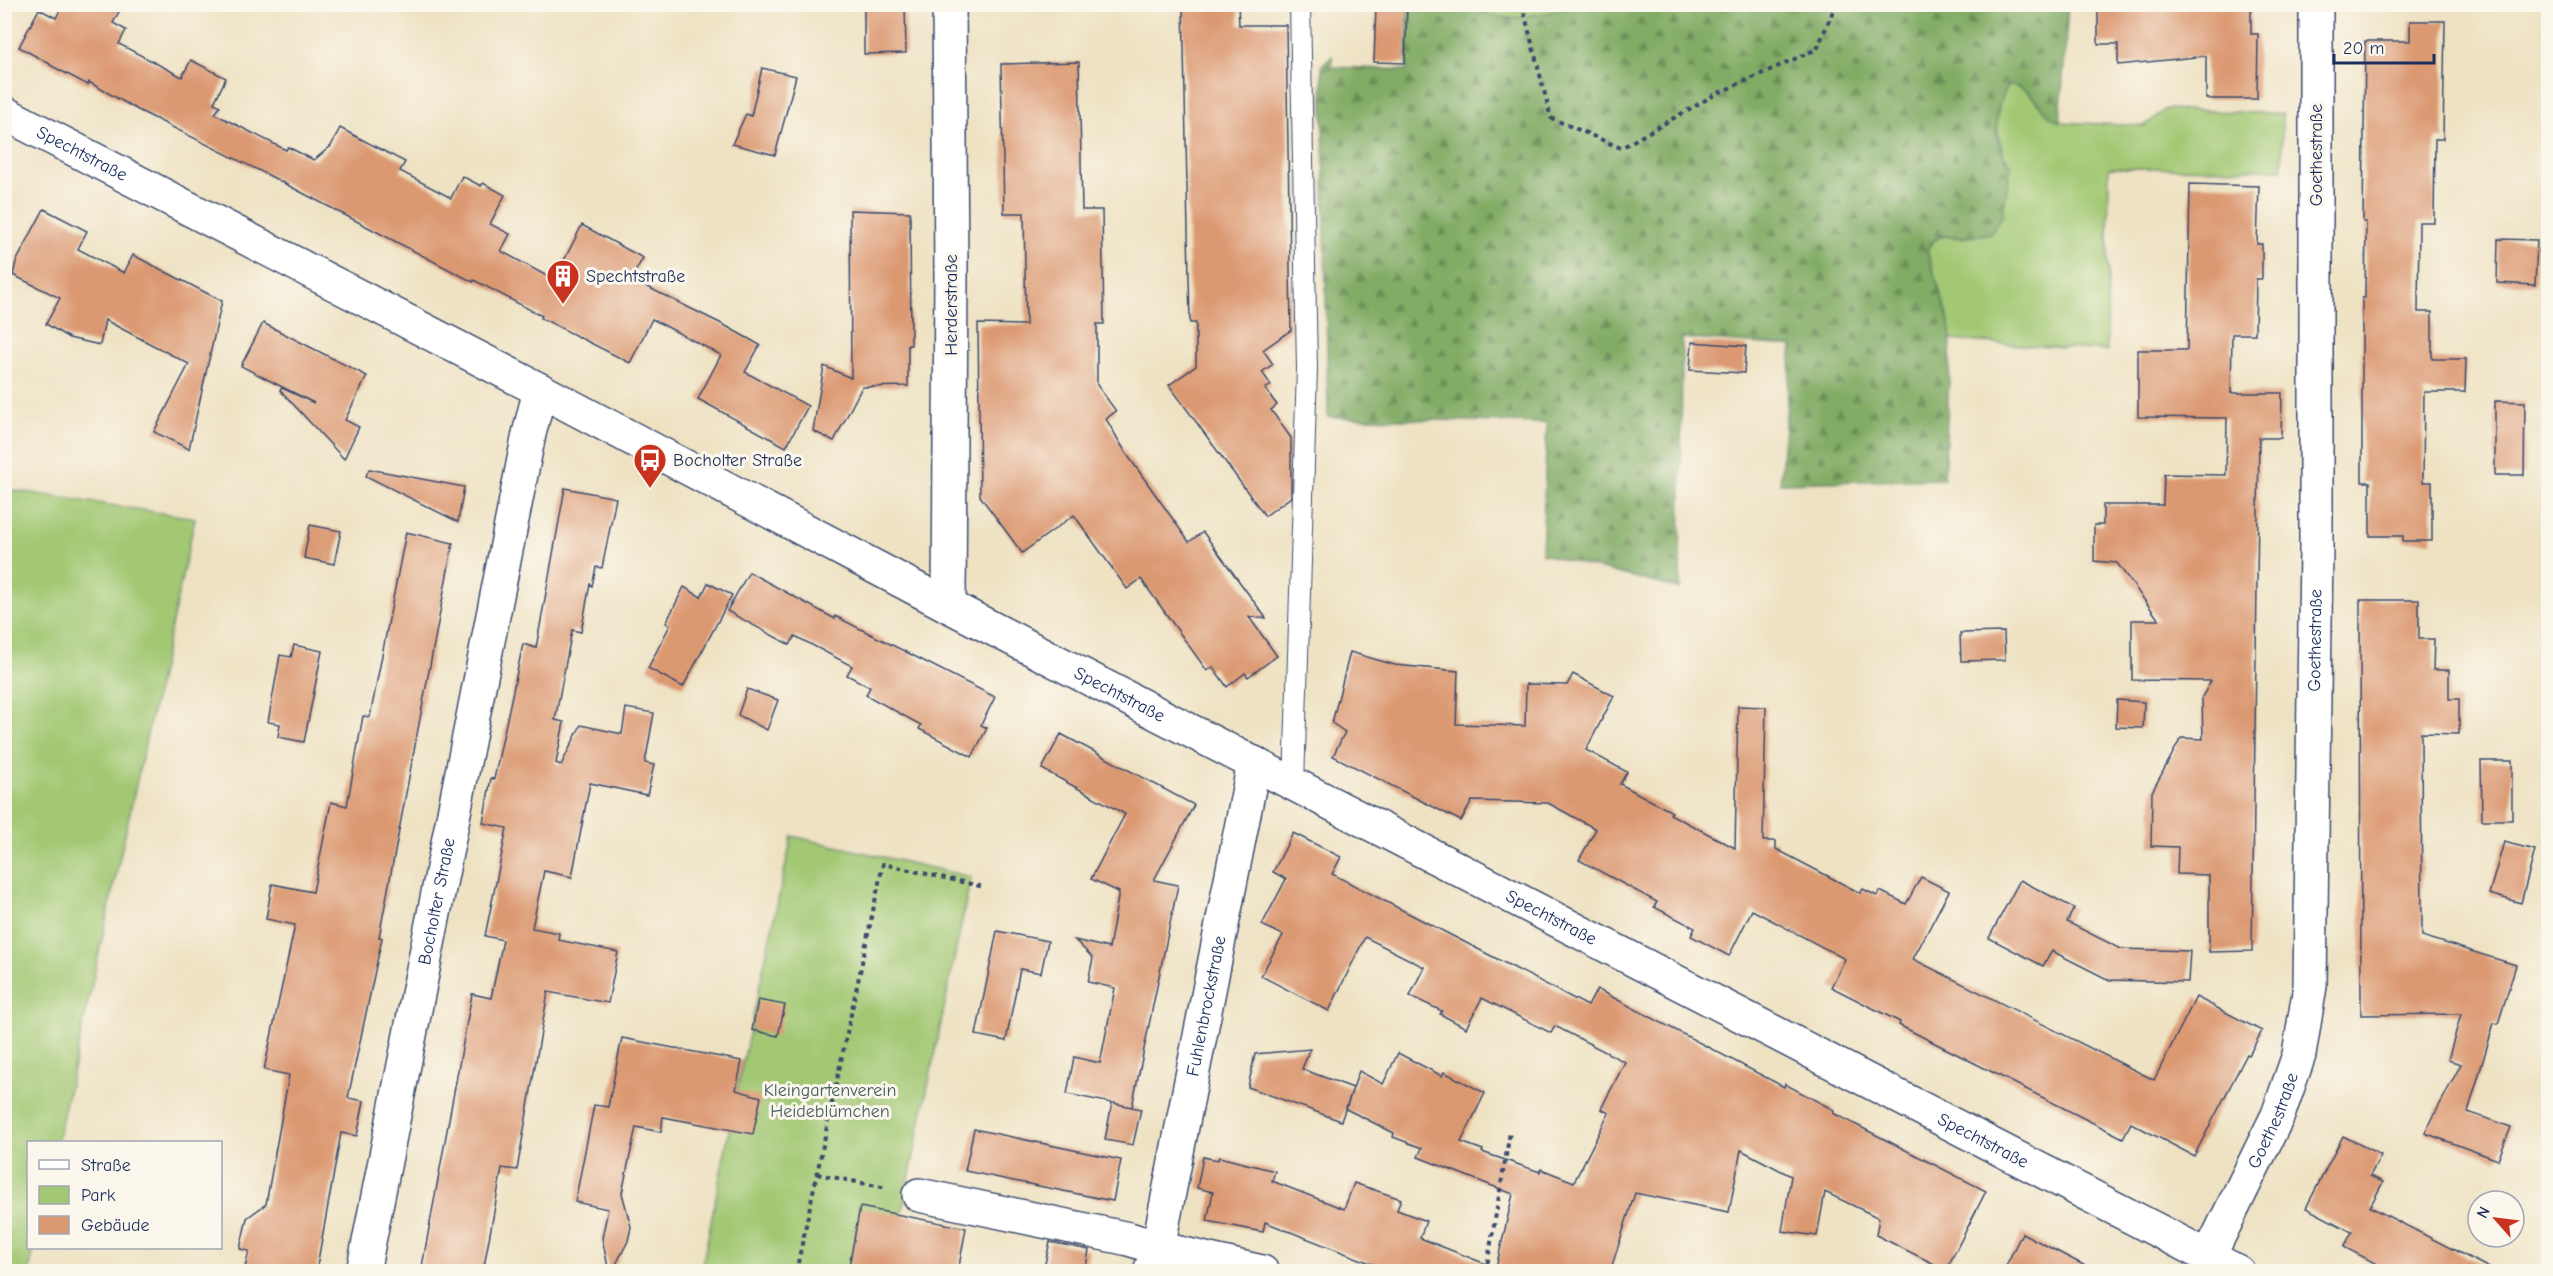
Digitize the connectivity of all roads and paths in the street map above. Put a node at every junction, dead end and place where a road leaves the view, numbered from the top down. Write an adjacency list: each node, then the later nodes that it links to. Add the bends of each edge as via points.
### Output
1 (949, 4): 8 (street, Herderstraße)
2 (1300, 4): 10 (lane, via 1307,368)
3 (1522, 4): 4 (path, via 1551,118 1621,148 1716,94 1817,49)
4 (1836, 4)
5 (2316, 4): 15 (street, Goethestraße, via 2316,549 2310,986 2299,1055 2278,1115)
6 (4, 114): 7 (street, Spechtstraße)
7 (540, 390): 8 (street, Spechtstraße); 17 (street, Bocholter Straße)
8 (949, 606): 9 (street, Spechtstraße)
9 (1254, 763): 10 (street, Spechtstraße); 16 (street, Fuhlenbrockstraße)
10 (1293, 784): 15 (street, Spechtstraße)
11 (984, 887): 13 (path, via 884,864)
12 (1510, 1132): 20 (path)
13 (818, 1174): 14 (path); 18 (path)
14 (919, 1195): 16 (street, via 1129,1239)
15 (2209, 1256): 21 (street, Spechtstraße)
16 (1154, 1260): 19 (street)
17 (363, 1272)
18 (796, 1272)
19 (1262, 1272)
20 (1486, 1272)
21 (2238, 1272)

